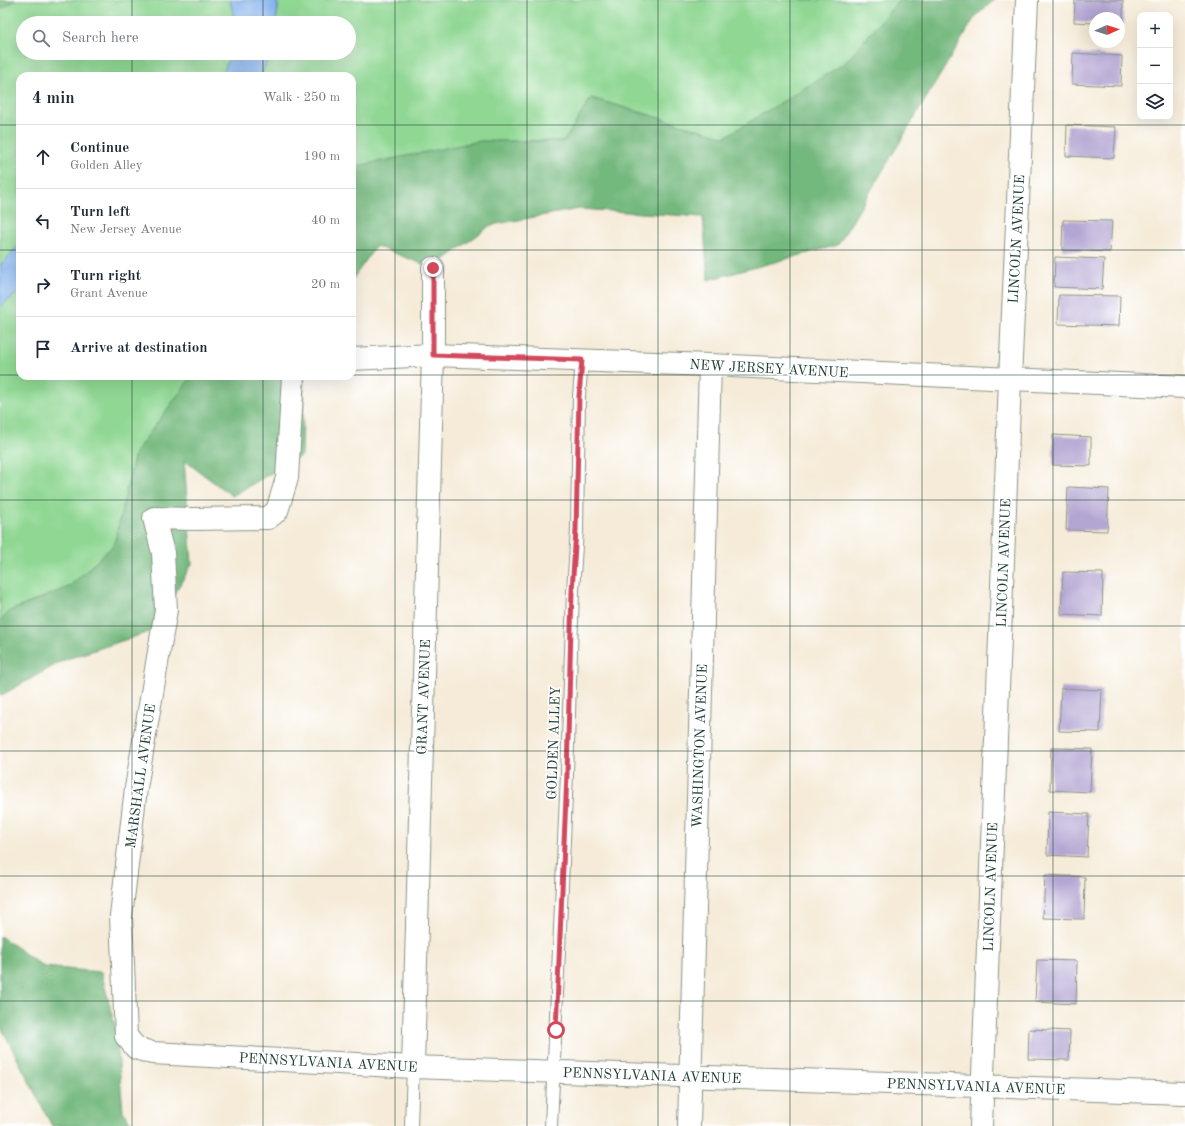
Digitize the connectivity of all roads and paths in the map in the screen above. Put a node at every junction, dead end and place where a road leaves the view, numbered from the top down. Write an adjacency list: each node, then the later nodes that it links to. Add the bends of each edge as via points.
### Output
1 (1027, 0): 8 (street, LINCOLN AVENUE)
2 (433, 268): 3 (street, GRANT AVENUE)
3 (433, 355): 4 (street, NEW JERSEY AVENUE); 5 (street, NEW JERSEY AVENUE); 11 (street, GRANT AVENUE)
4 (356, 359)
5 (582, 360): 6 (street, NEW JERSEY AVENUE); 12 (lane, GOLDEN ALLEY)
6 (710, 365): 8 (street, NEW JERSEY AVENUE); 13 (street, WASHINGTON AVENUE)
7 (293, 380): 10 (street, MARSHALL AVENUE, via 287,478 277,511 268,518 154,518 163,554 166,610 136,788 121,916)
8 (1010, 380): 9 (street, NEW JERSEY AVENUE); 14 (street, LINCOLN AVENUE)
9 (1185, 387)
10 (126, 1036): 11 (street, PENNSYLVANIA AVENUE, via 136,1048 152,1053)
11 (413, 1067): 12 (street, PENNSYLVANIA AVENUE); 16 (lane, GRANT AVENUE)
12 (553, 1072): 13 (street, PENNSYLVANIA AVENUE); 17 (lane, GOLDEN ALLEY)
13 (690, 1077): 14 (street, PENNSYLVANIA AVENUE); 18 (street, WASHINGTON AVENUE)
14 (982, 1086): 15 (street, PENNSYLVANIA AVENUE); 19 (street, LINCOLN AVENUE)
15 (1185, 1093)
16 (411, 1126)
17 (551, 1126)
18 (689, 1126)
19 (982, 1126)

